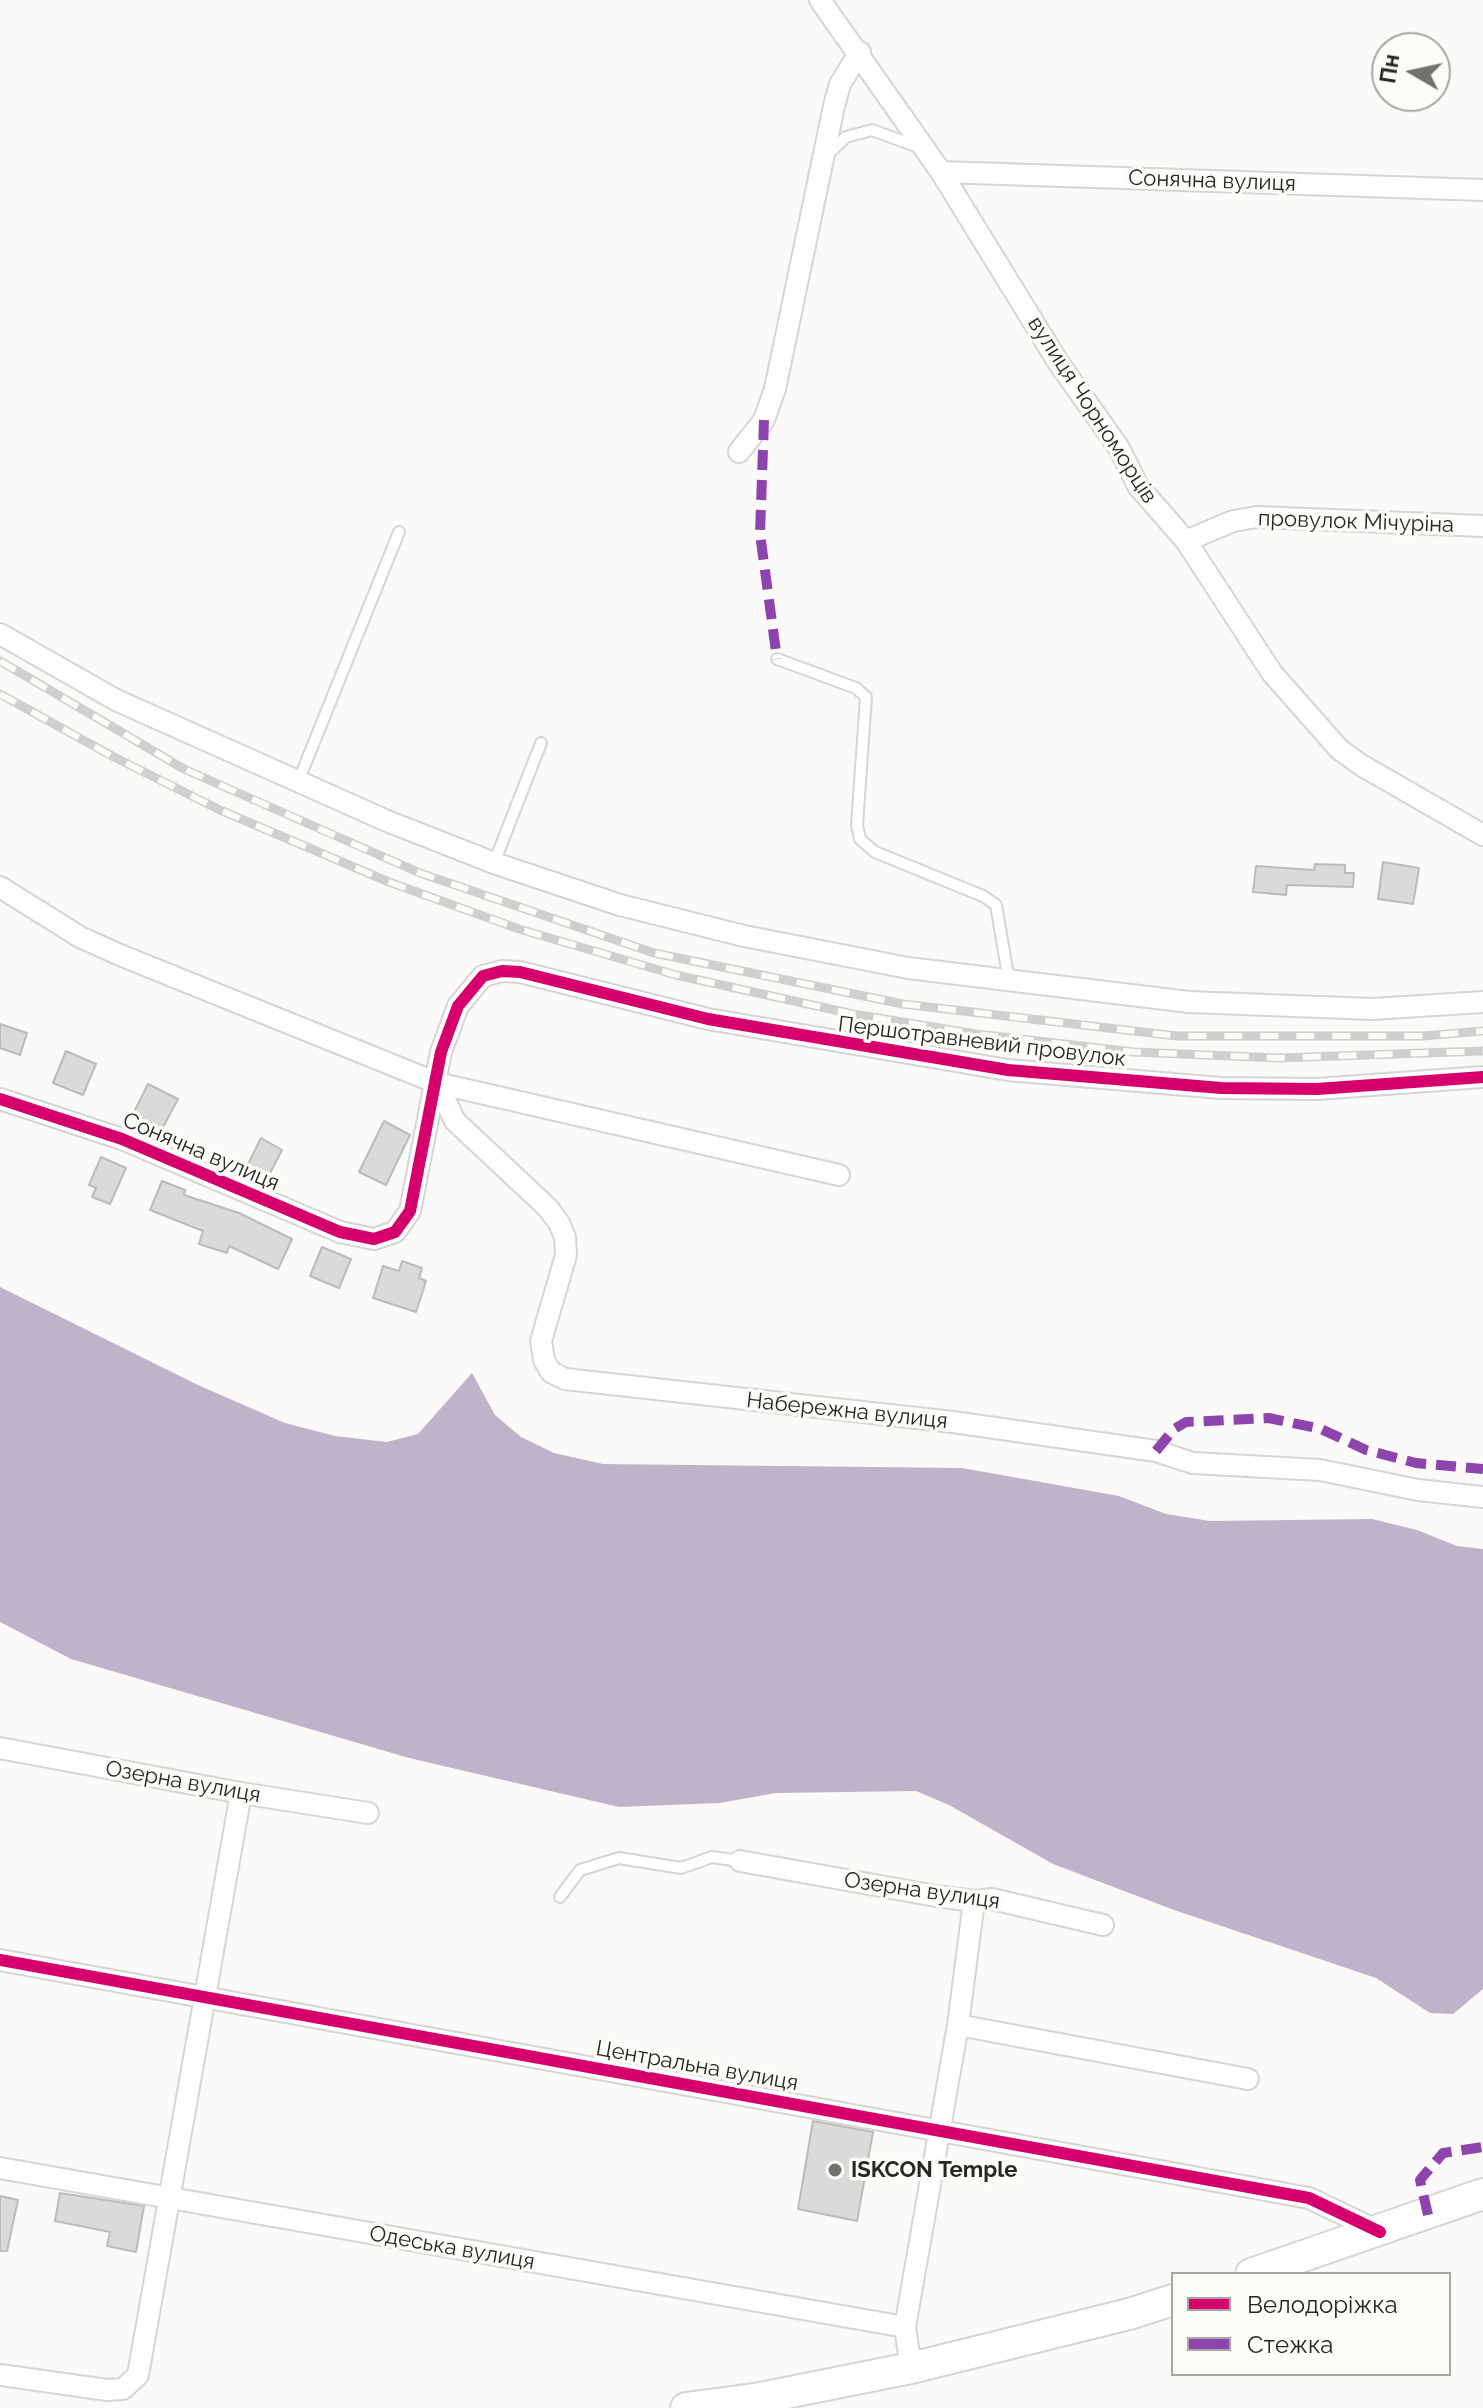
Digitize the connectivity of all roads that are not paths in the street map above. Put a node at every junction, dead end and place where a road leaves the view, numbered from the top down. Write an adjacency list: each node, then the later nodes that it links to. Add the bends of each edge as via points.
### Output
1 (820, 0): 2 (street, вулиця Чорноморців)
2 (860, 52): 3 (street, вулиця Чорноморців); 4 (street, via 840,84)
3 (926, 151): 4 (lane, via 888,133 857,132); 5 (street, вулиця Чорноморців)
4 (821, 164): 7 (street, via 775,389 764,420)
5 (941, 172): 6 (street, Сонячна вулиця); 10 (street, вулиця Чорноморців, via 1058,362 1119,448 1138,486)
6 (1483, 190)
7 (739, 452)
8 (1483, 526): 10 (street, провулок Мічуріна, via 1257,517)
9 (399, 532): 14 (lane)
10 (1186, 541): 15 (street, вулиця Чорноморців, via 1272,673 1330,740 1361,765)
11 (0, 634): 14 (street, via 116,700)
12 (777, 659): 18 (lane, via 856,688 866,697 860,839 875,852 996,905)
13 (541, 743): 16 (lane)
14 (298, 782): 16 (street)
15 (1483, 835)
16 (494, 863): 18 (street, via 620,905 744,936)
17 (0, 887): 21 (street, via 80,937 120,955)
18 (1009, 983): 19 (street, via 1281,1008)
19 (1483, 1002)
20 (1483, 1077): 21 (street, Першотравневий провулок, via 1317,1089 1221,1088 1008,1070 708,1019 502,971 483,976 458,1006 441,1052)
21 (437, 1083): 22 (street, Сонячна вулиця, via 410,1211 386,1238 340,1232 122,1139); 23 (street); 24 (street, Набережна вулиця, via 455,1121 559,1223 565,1237 564,1264 541,1341 551,1372 565,1379 953,1422 1156,1451 1193,1463 1320,1470)
22 (0, 1099)
23 (839, 1175)
24 (1483, 1497)
25 (0, 1748): 26 (street, Озерна вулиця)
26 (241, 1793): 27 (street, Озерна вулиця); 33 (street)
27 (368, 1813)
28 (740, 1861): 29 (lane, via 712,1857 681,1868 619,1858 580,1870); 30 (street, Озерна вулиця)
29 (560, 1897)
30 (974, 1901): 31 (street, Озерна вулиця, via 992,1899); 34 (street)
31 (1103, 1925)
32 (0, 1960): 33 (street, Центральна вулиця)
33 (205, 1997): 36 (street, Центральна вулиця); 39 (street)
34 (958, 2025): 35 (street); 36 (street)
35 (1248, 2079)
36 (940, 2131): 40 (street, Центральна вулиця, via 1309,2198); 43 (street)
37 (0, 2168): 39 (street, Одеська вулиця)
38 (1483, 2194): 40 (main road)
39 (171, 2199): 43 (street, Одеська вулиця); 45 (street, via 143,2363 132,2384 123,2389)
40 (1380, 2232): 41 (main road)
41 (1257, 2272)
42 (1171, 2301): 44 (main road)
43 (905, 2327): 44 (street)
44 (911, 2368): 46 (main road)
45 (0, 2375)
46 (686, 2408)

